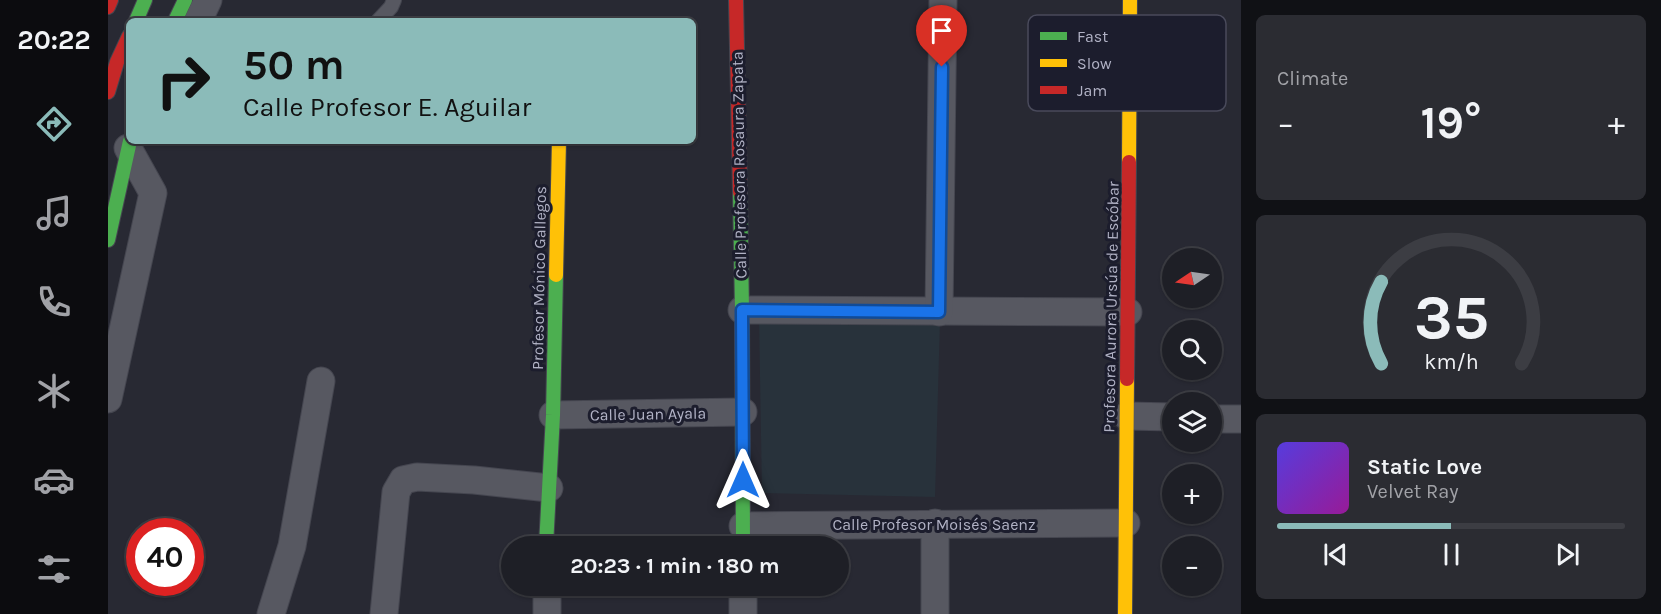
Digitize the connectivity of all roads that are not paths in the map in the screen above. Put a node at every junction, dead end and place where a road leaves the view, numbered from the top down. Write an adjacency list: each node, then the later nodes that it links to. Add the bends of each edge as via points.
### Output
1 (111, 0): 9 (street)
2 (145, 0): 11 (street)
3 (185, 0): 12 (street)
4 (208, 0): 13 (street)
5 (394, 0): 14 (lane)
6 (736, 0): 21 (street, Calle Profesora Rosaura Zapata)
7 (943, 0): 22 (street)
8 (1130, 0): 10 (street, Profesora Aurora Ursúa de Escóbar)
9 (108, 7)
10 (1130, 15)
11 (137, 18)
12 (176, 18)
13 (199, 18)
14 (381, 18)
15 (123, 64): 16 (street)
16 (108, 92)
17 (1129, 111): 23 (street, Profesora Aurora Ursúa de Escóbar)
18 (125, 144): 20 (street); 25 (street, via 153,193)
19 (559, 144): 27 (street, Profesor Mónico Gallegos)
20 (108, 240)
21 (742, 310): 22 (street); 26 (street, Calle Profesora Rosaura Zapata)
22 (939, 312): 23 (street)
23 (1128, 312): 28 (street, Profesora Aurora Ursúa de Escóbar)
24 (321, 381): 39 (street, via 292,546)
25 (108, 399)
26 (742, 412): 27 (street, Calle Juan Ayala); 36 (street, Calle Profesora Rosaura Zapata)
27 (553, 415): 32 (street, Profesor Mónico Gallegos)
28 (1127, 416): 29 (street); 34 (street, Profesora Aurora Ursúa de Escóbar)
29 (1162, 417)
30 (1222, 418): 31 (street)
31 (1241, 419)
32 (549, 488): 35 (street, Profesor Mónico Gallegos); 40 (street, via 474,480 403,480 396,492)
33 (935, 523): 34 (street, Calle Profesor Moisés Saenz); 36 (street, Calle Profesor Moisés Saenz); 43 (street)
34 (1126, 523): 44 (street, Profesora Aurora Ursúa de Escóbar)
35 (547, 536)
36 (743, 536)
37 (547, 596): 41 (street)
38 (743, 596): 42 (street)
39 (271, 614)
40 (384, 614)
41 (547, 614)
42 (743, 614)
43 (935, 614)
44 (1125, 614)

